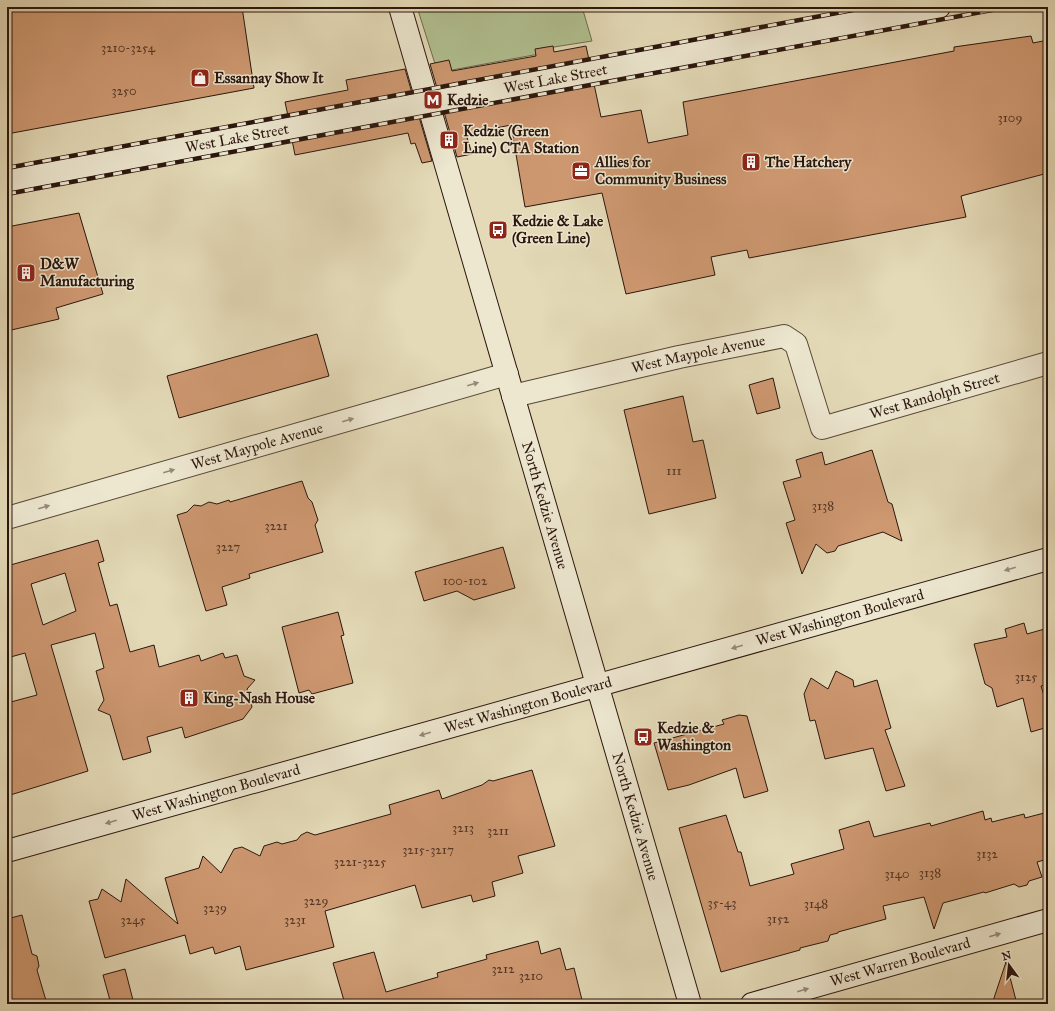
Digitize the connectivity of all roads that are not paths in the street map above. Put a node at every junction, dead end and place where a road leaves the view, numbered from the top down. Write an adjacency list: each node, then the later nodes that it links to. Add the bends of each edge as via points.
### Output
1 (400, 7): 3 (street, North Kedzie Avenue)
2 (939, 7): 3 (street, West Lake Street)
3 (428, 102): 4 (street, West Lake Street); 6 (street, North Kedzie Avenue)
4 (7, 181)
5 (1048, 363): 8 (street, West Randolph Street)
6 (507, 374): 7 (street, North Kedzie Avenue); 9 (street, West Maypole Avenue, one-way to 6)
7 (513, 396): 8 (street, West Maypole Avenue, via 784,336 796,344); 11 (street, North Kedzie Avenue)
8 (822, 428)
9 (7, 518)
10 (1048, 559): 11 (street, West Washington Boulevard, one-way to 11)
11 (597, 686): 12 (street, West Washington Boulevard, one-way to 12); 14 (street, North Kedzie Avenue)
12 (7, 852)
13 (1048, 920): 15 (street, West Warren Boulevard, one-way to 13)
14 (690, 1004)
15 (752, 1004)

